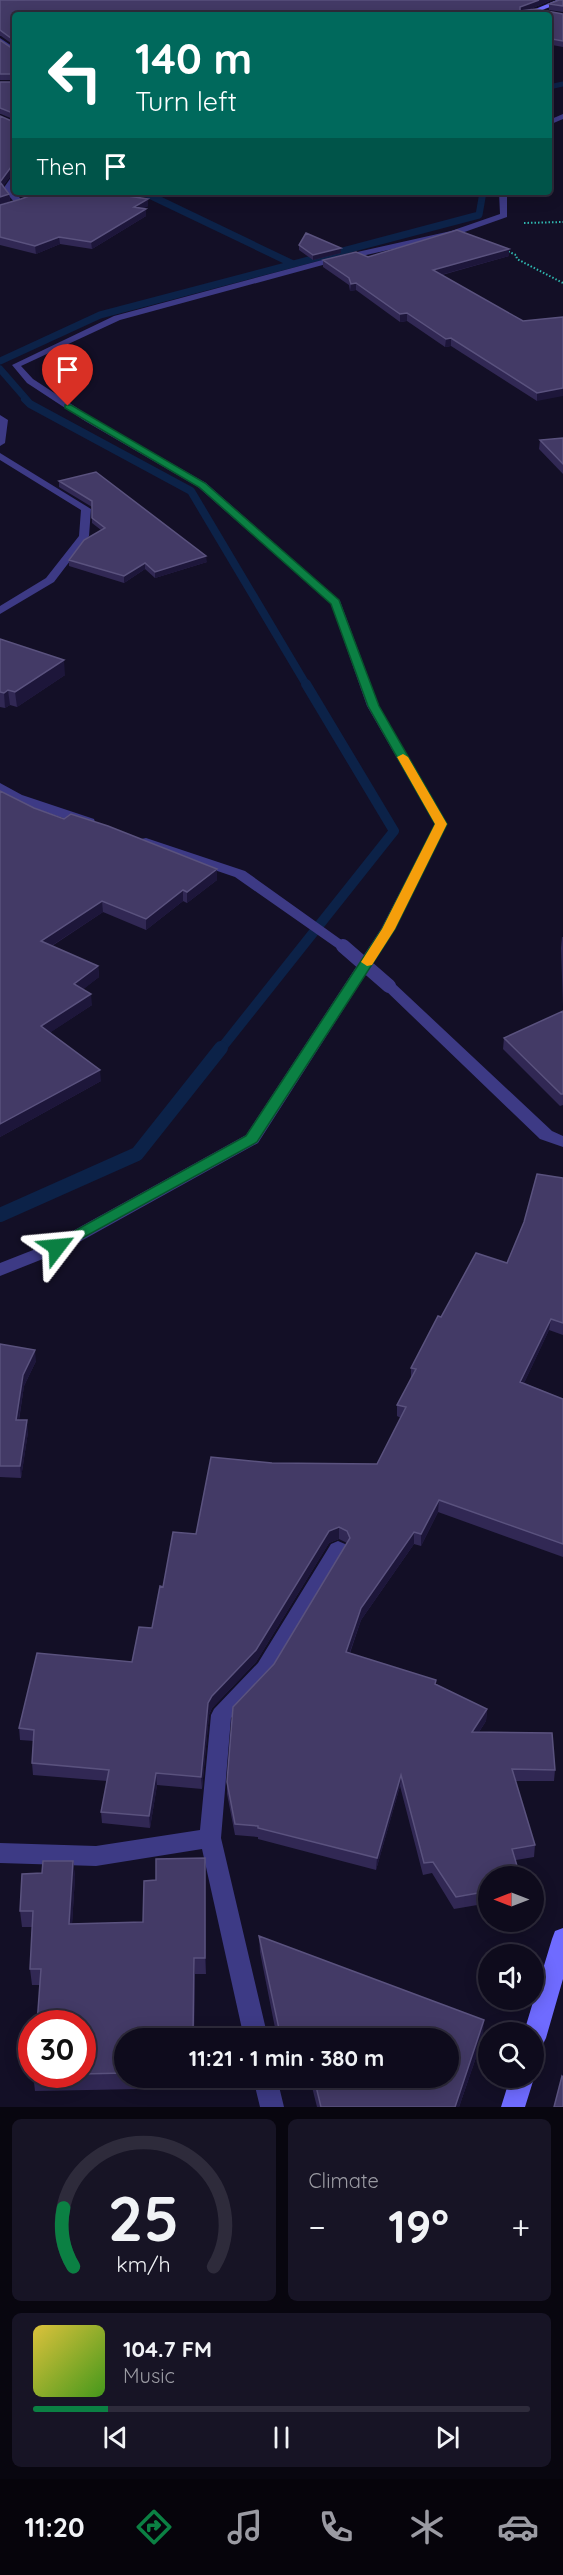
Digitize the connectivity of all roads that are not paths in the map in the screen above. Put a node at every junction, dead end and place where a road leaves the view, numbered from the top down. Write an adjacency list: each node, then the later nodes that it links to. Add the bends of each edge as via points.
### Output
1 (562, 0): 2 (main road)
2 (534, 11): 3 (street)
3 (541, 12)
4 (552, 14): 5 (street)
5 (555, 14)
6 (12, 182): 7 (street, via 7,189)
7 (12, 194)
8 (13, 195): 11 (street)
9 (503, 195): 21 (street, via 504,215 462,230 117,318 16,365 30,381 88,419 202,485 336,603 373,706 441,824 388,929 252,1139 57,1247)
10 (30, 199): 11 (main road)
11 (19, 202): 12 (main road)
12 (10, 205)
13 (0, 418): 14 (street)
14 (0, 443)
15 (0, 456): 16 (street, via 86,509 84,536 50,580)
16 (0, 611)
17 (0, 787): 18 (street, via 17,798)
18 (107, 828)
19 (129, 836): 20 (street, bridge, via 240,874 338,943 546,1135)
20 (563, 1142)
21 (0, 1270)
22 (338, 1549): 23 (street, via 265,1669 221,1715)
23 (210, 1838): 24 (street, via 96,1856); 27 (street)
24 (0, 1853)
25 (562, 1943): 26 (main road)
26 (539, 2022)
27 (254, 2028)
28 (267, 2088): 30 (street)
29 (519, 2088): 31 (main road)
30 (272, 2107)
31 (513, 2107)

